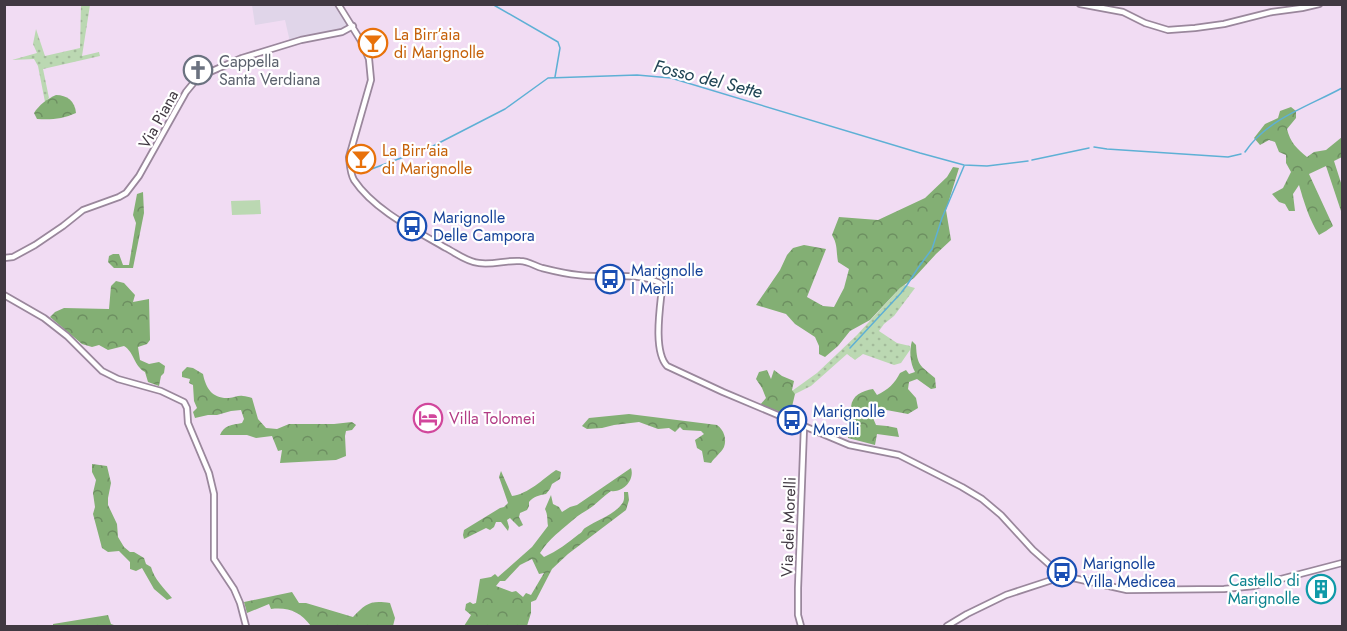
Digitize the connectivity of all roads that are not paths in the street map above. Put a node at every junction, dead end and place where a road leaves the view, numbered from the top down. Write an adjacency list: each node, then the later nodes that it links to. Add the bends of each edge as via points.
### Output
1 (338, 4): 4 (street)
2 (1080, 4): 3 (street, via 1123,12 1168,30 1224,24)
3 (1319, 4)
4 (353, 26): 5 (street, Via Piana, via 242,57 203,75 186,92 126,193 83,210 35,245); 7 (street, via 369,59 371,80 349,157 350,170 353,179 380,207 477,263 525,261 580,276 653,280 662,288 660,346 667,366)
5 (4, 258)
6 (4, 296): 10 (street, via 44,318 102,371 184,402 188,423 210,473 214,494 214,559 237,596)
7 (804, 427): 9 (street, via 849,445 899,455 982,499); 11 (street, Via dei Morelli, via 798,597)
8 (1342, 563): 9 (street, via 1254,586 1224,589 1127,590)
9 (1064, 576): 12 (street, via 1006,595)
10 (246, 627)
11 (801, 627)
12 (947, 627)

